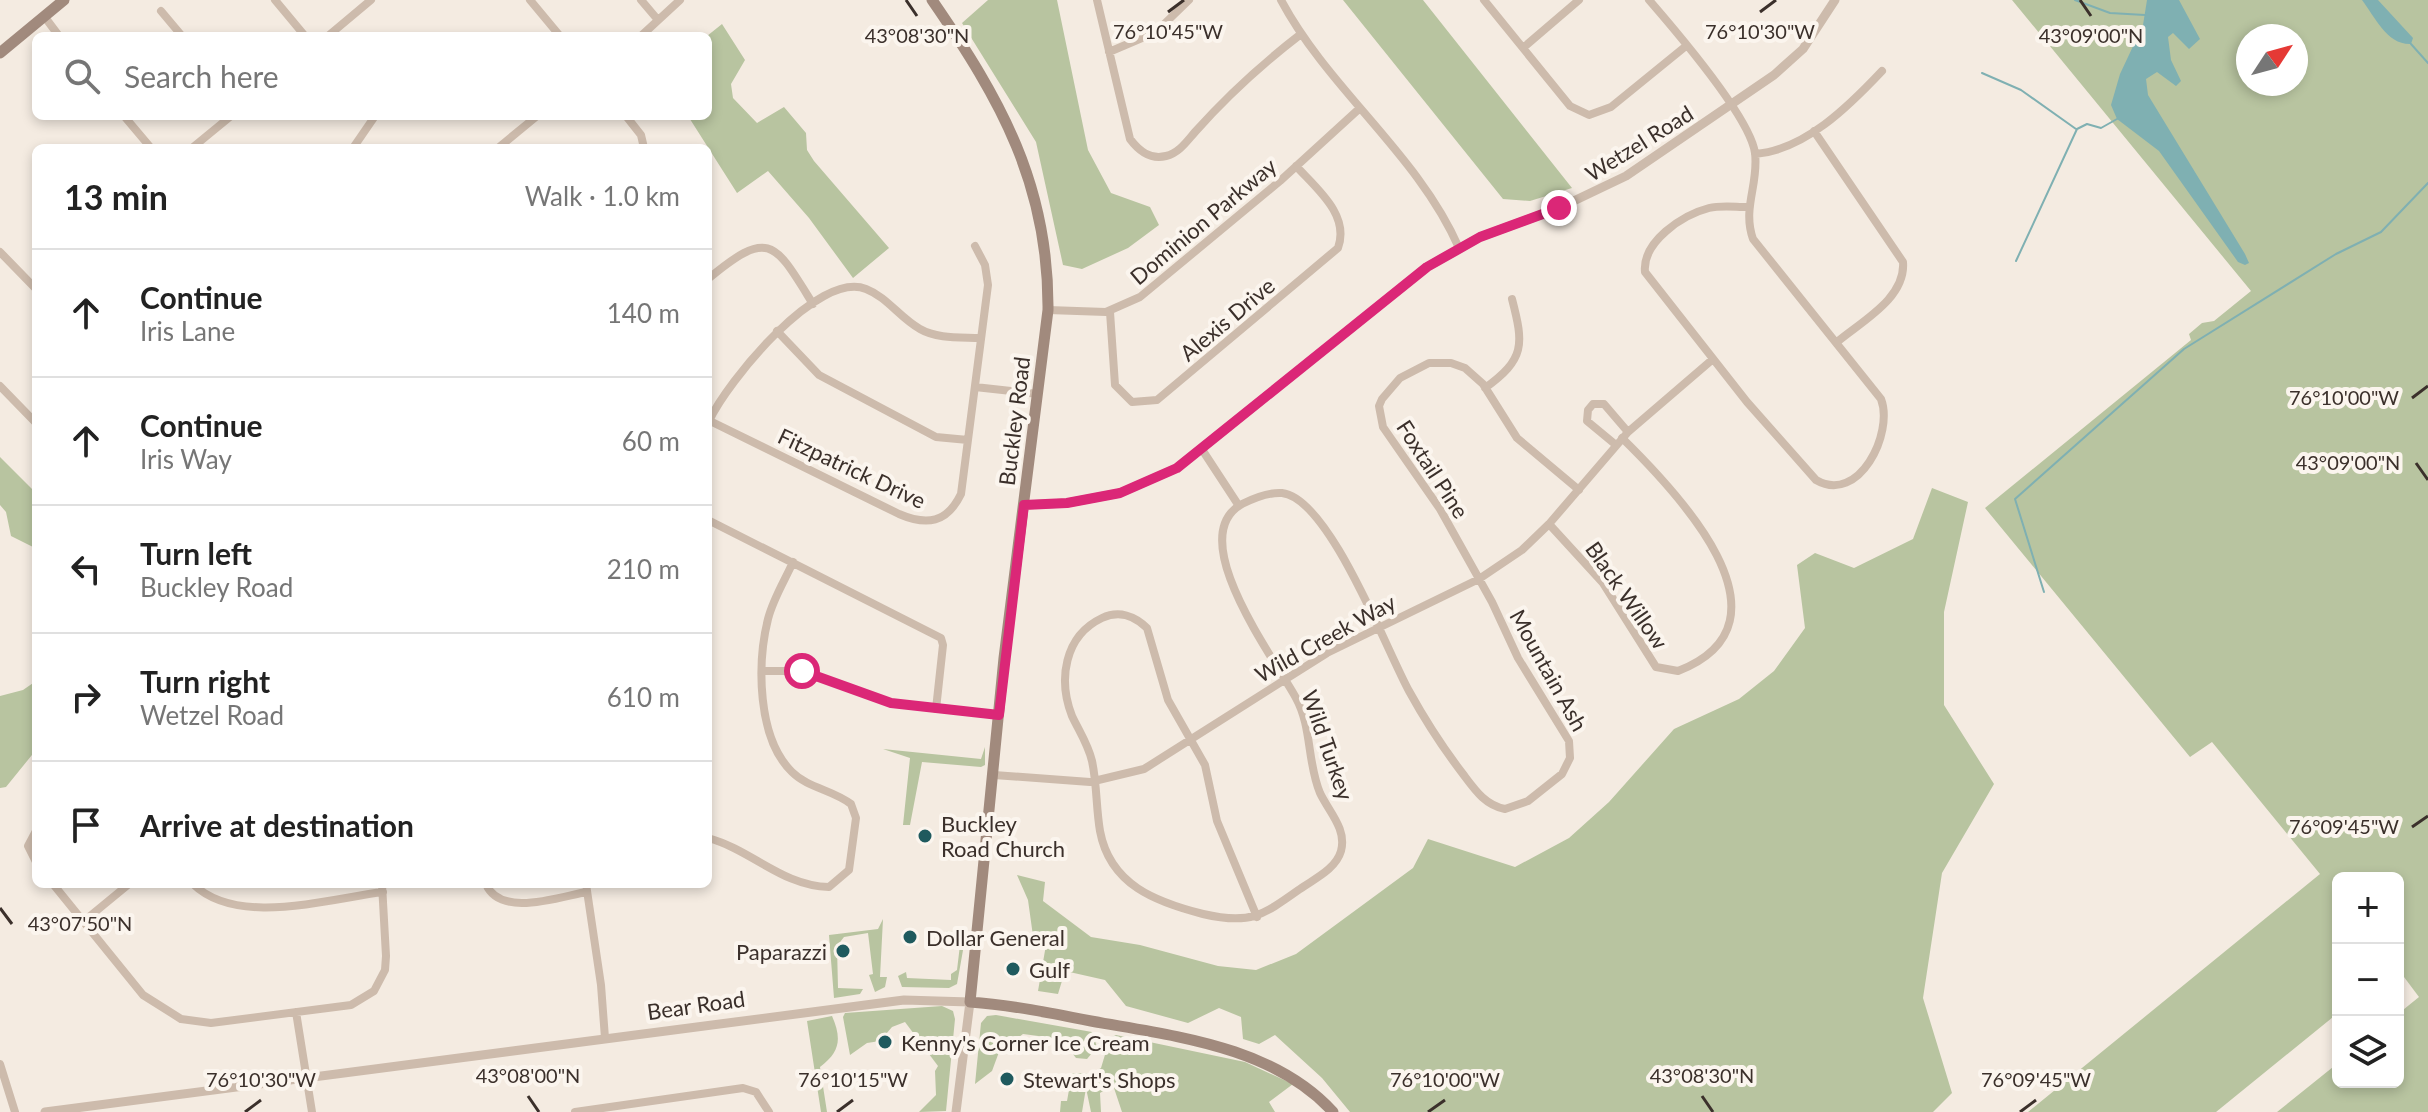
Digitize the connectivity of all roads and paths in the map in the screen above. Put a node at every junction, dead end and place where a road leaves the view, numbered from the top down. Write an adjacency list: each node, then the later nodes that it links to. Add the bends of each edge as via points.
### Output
1 (64, 0): 16 (main road)
2 (275, 0): 20 (street)
3 (371, 0): 21 (street)
4 (530, 0): 22 (street)
5 (641, 0): 17 (street)
6 (680, 0): 17 (street)
7 (932, 0): 53 (main road, Buckley Road, via 996,100 1024,159 1045,240)
8 (1097, 0): 27 (street)
9 (1189, 0): 27 (street, via 1156,32)
10 (1281, 0): 24 (street)
11 (1484, 0): 26 (street)
12 (1579, 0): 26 (street)
13 (1649, 0): 25 (street)
14 (1835, 0): 30 (street, Wetzel Road, via 1796,57)
15 (161, 11): 19 (street)
16 (44, 16): 18 (street); 28 (main road)
17 (658, 20): 23 (street)
18 (56, 32)
19 (179, 32)
20 (302, 32)
21 (333, 32)
22 (557, 32)
23 (645, 32)
24 (1301, 34): 27 (street, via 1229,94 1184,145 1164,157 1144,154 1130,139); 31 (street)
25 (1686, 46): 26 (street, via 1611,107 1589,115 1570,106); 30 (street)
26 (1523, 48)
27 (1109, 52)
28 (0, 53)
29 (1882, 71): 37 (street)
30 (1730, 105): 43 (street); 47 (street, Wetzel Road, via 1600,190)
31 (1360, 108): 44 (street, Dominion Parkway); 47 (street, via 1423,184)
32 (127, 120): 38 (street)
33 (226, 120): 39 (street)
34 (372, 120): 40 (street)
35 (532, 120): 41 (street)
36 (629, 120): 42 (street)
37 (1814, 131): 43 (street, via 1788,147); 57 (street, via 1903,262 1904,276 1894,294)
38 (148, 144)
39 (197, 144)
40 (356, 144)
41 (503, 144)
42 (643, 144)
43 (1755, 154): 45 (street)
44 (1296, 166): 54 (street, Dominion Parkway, via 1140,297); 54 (street, Alexis Drive, via 1338,216 1338,248 1157,400 1132,402 1115,385)
45 (1747, 207): 57 (street, via 1753,239); 58 (street, via 1704,209 1654,242 1644,258 1648,279)
46 (975, 246): 56 (street, Fitzpatrick Drive, via 988,275)
47 (1459, 248): 68 (street, Wetzel Road, via 1401,287)
48 (0, 252): 50 (street)
49 (712, 276): 52 (street, via 745,250 766,248 785,259)
50 (32, 285)
51 (1512, 299): 61 (street, via 1519,353 1507,372)
52 (813, 304): 55 (street); 56 (street, via 844,288 865,288 922,331)
53 (1048, 310): 54 (street); 62 (main road, Buckley Road)
54 (1110, 312)
55 (777, 331): 63 (street, via 754,354); 67 (street, via 819,375 936,437)
56 (980, 338): 60 (street, Fitzpatrick Drive)
57 (1837, 342): 58 (street, via 1871,383 1886,417 1863,470 1837,486 1816,480)
58 (1713, 359): 66 (street, Wild Creek Way)
59 (0, 386): 64 (street)
60 (975, 387): 62 (street); 67 (street, Fitzpatrick Drive)
61 (1485, 388): 69 (street, Foxtail Pine, via 1517,438); 75 (street, Foxtail Pine, via 1465,368 1429,363 1400,378 1379,406 1383,427 1440,509)
62 (1038, 394): 70 (main road, Buckley Road)
63 (712, 415)
64 (32, 419)
65 (712, 422): 67 (street, Fitzpatrick Drive, via 899,514 929,522 956,505)
66 (1622, 438): 66 (street, via 1604,404 1593,404 1587,421); 69 (street, Wild Creek Way); 73 (street, Black Willow, via 1687,506 1718,555 1730,602 1729,619 1716,644 1678,671 1656,667 1603,583)
67 (968, 440)
68 (1203, 451): 70 (street, Wetzel Road, via 1120,493); 71 (street)
69 (1579, 490): 73 (street, Wild Creek Way)
70 (1024, 505): 80 (main road, Buckley Road)
71 (1239, 506): 76 (street, via 1270,493 1296,497 1307,505 1349,569); 78 (street, via 1222,526 1221,543 1243,608)
72 (712, 522): 74 (street)
73 (1549, 524): 75 (street, Wild Creek Way)
74 (793, 562): 77 (street, via 768,619); 79 (street, via 941,638)
75 (1479, 579): 76 (street, Wild Creek Way); 76 (street, Mountain Ash, via 1571,748 1562,774 1515,808 1494,807 1482,798 1451,758)
76 (1378, 628): 78 (street, Wild Creek Way)
77 (764, 671): 79 (street, via 802,671 879,700); 84 (street, via 768,733 782,761 810,785 851,804 856,818 849,870 829,887 797,883 734,846)
78 (1284, 679): 81 (street, Wild Creek Way); 91 (street, Wild Turkey, via 1304,716 1310,762 1341,830 1341,852 1328,869)
79 (936, 709): 80 (street)
80 (999, 715): 82 (main road, Buckley Road)
81 (1191, 741): 83 (street, Wild Creek Way, via 1144,769); 83 (street, via 1168,700 1147,628 1124,615 1101,618 1077,637 1067,663 1067,701 1089,747); 91 (street, via 1205,765 1217,821)
82 (994, 775): 83 (street, Wild Creek Way); 93 (main road, Buckley Road)
83 (1095, 782): 91 (street, via 1104,845 1128,883 1174,907 1229,920)
84 (712, 839)
85 (56, 888): 92 (street)
86 (124, 888): 92 (street)
87 (199, 888): 88 (street, via 219,902 254,908)
88 (382, 888): 94 (street, via 386,956 379,985 351,1005)
89 (488, 888): 90 (street, via 494,897 513,903)
90 (586, 888): 95 (street)
91 (1257, 917)
92 (84, 921): 94 (street, via 143,995 169,1014 211,1023)
93 (970, 1002): 95 (street, Bear Road, via 904,1000); 103 (street, Buckley Road); 104 (main road, Bear Road, via 1107,1023 1248,1056 1301,1083)
94 (296, 1012): 97 (street)
95 (605, 1038): 97 (street, Bear Road)
96 (0, 1064): 98 (street)
97 (307, 1078): 99 (street, Bear Road); 100 (street)
98 (15, 1112)
99 (45, 1112)
100 (312, 1112)
101 (575, 1112): 102 (street, via 743,1088 756,1092)
102 (769, 1112)
103 (956, 1112)
104 (1333, 1112)

